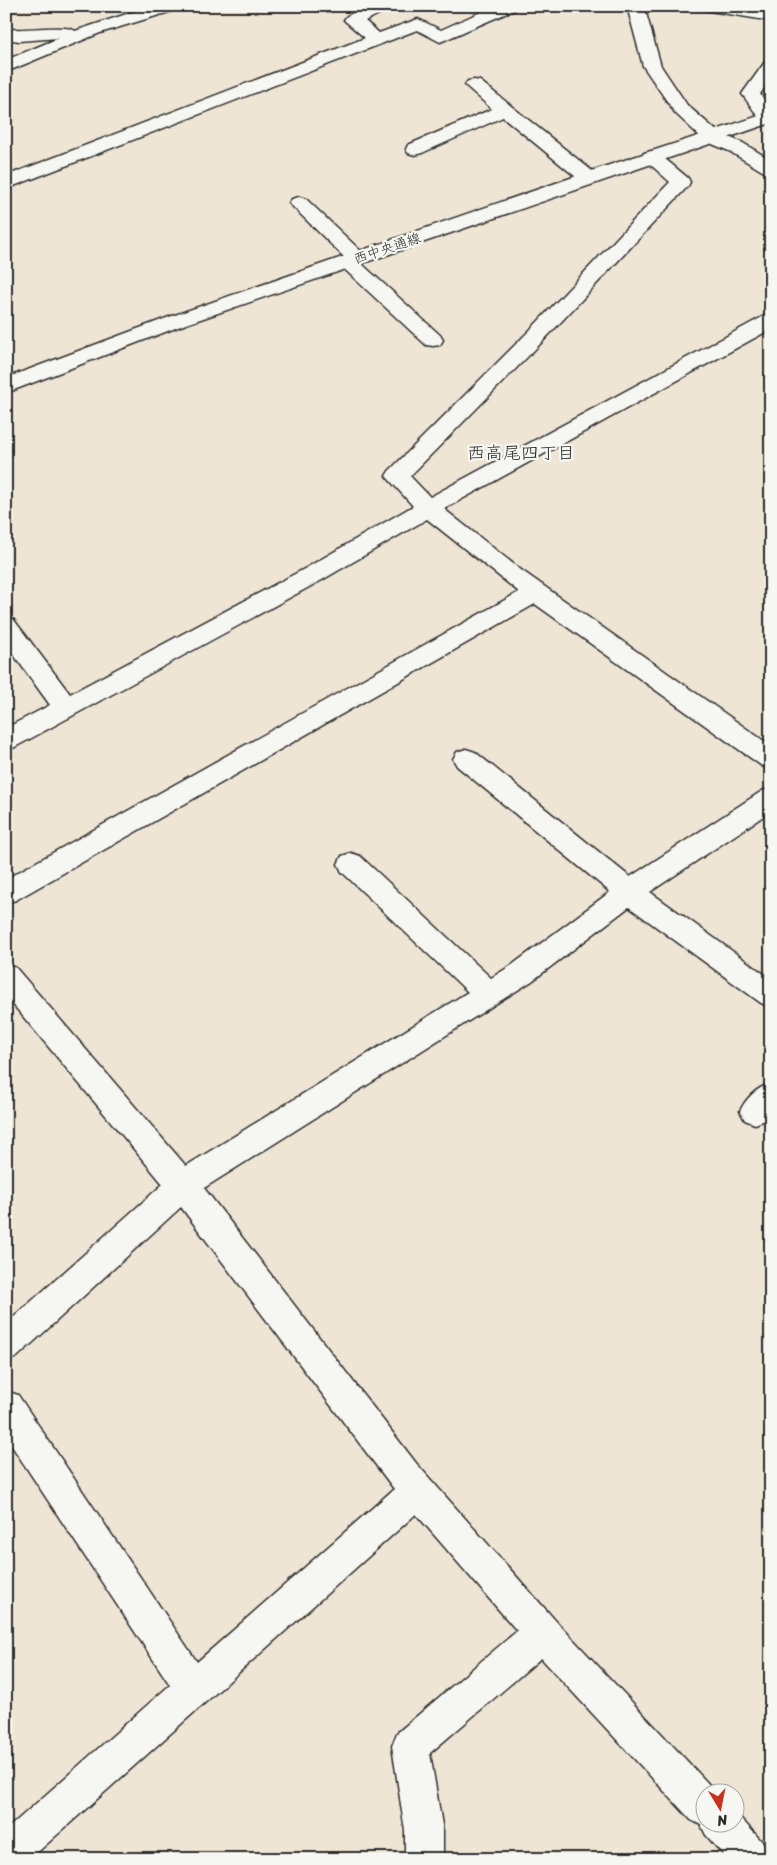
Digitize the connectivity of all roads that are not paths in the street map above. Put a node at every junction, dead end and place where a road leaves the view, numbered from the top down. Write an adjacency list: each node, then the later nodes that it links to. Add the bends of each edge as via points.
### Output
1 (170, 6): 7 (street)
2 (380, 6): 9 (street, via 353,20)
3 (508, 6): 9 (street, via 440,37 418,24)
4 (635, 6): 15 (street, via 652,66 681,109)
5 (710, 6): 6 (street)
6 (771, 16)
7 (94, 29): 8 (street, via 19,36); 11 (street)
8 (6, 34)
9 (376, 39): 22 (street)
10 (771, 66): 14 (street, via 751,94)
11 (6, 67)
12 (474, 86): 13 (street)
13 (504, 110): 16 (street); 19 (street)
14 (769, 117): 15 (street, 西中央通線)
15 (712, 137): 17 (street, 西中央通線); 18 (street)
16 (415, 150)
17 (651, 157): 19 (street, 西中央通線); 28 (street, via 681,182 538,335 397,476)
18 (771, 168)
19 (589, 178): 24 (street, 西中央通線)
20 (771, 178): 21 (street)
21 (771, 182)
22 (6, 183)
23 (299, 203): 24 (street)
24 (353, 260): 26 (street); 27 (street, 西中央通線, via 179,320)
25 (771, 320): 28 (street)
26 (432, 340)
27 (6, 386)
28 (428, 508): 29 (street); 31 (street, via 314,574)
29 (537, 592): 34 (street); 37 (street)
30 (6, 626): 31 (street)
31 (66, 708): 32 (street)
32 (6, 740)
33 (466, 759): 38 (street)
34 (771, 759)
35 (771, 798): 38 (street)
36 (351, 864): 40 (street)
37 (6, 892)
38 (629, 892): 40 (street, via 522,973); 41 (street)
39 (6, 976): 42 (street)
40 (488, 994): 42 (street)
41 (771, 995)
42 (183, 1185): 43 (street); 45 (street)
43 (6, 1346)
44 (6, 1407): 47 (street)
45 (418, 1490): 46 (street); 47 (street)
46 (542, 1633): 48 (street); 51 (street, via 410,1746 424,1831)
47 (194, 1689): 50 (street)
48 (694, 1796)
49 (728, 1832): 52 (street)
50 (6, 1855)
51 (424, 1859)
52 (754, 1859)

